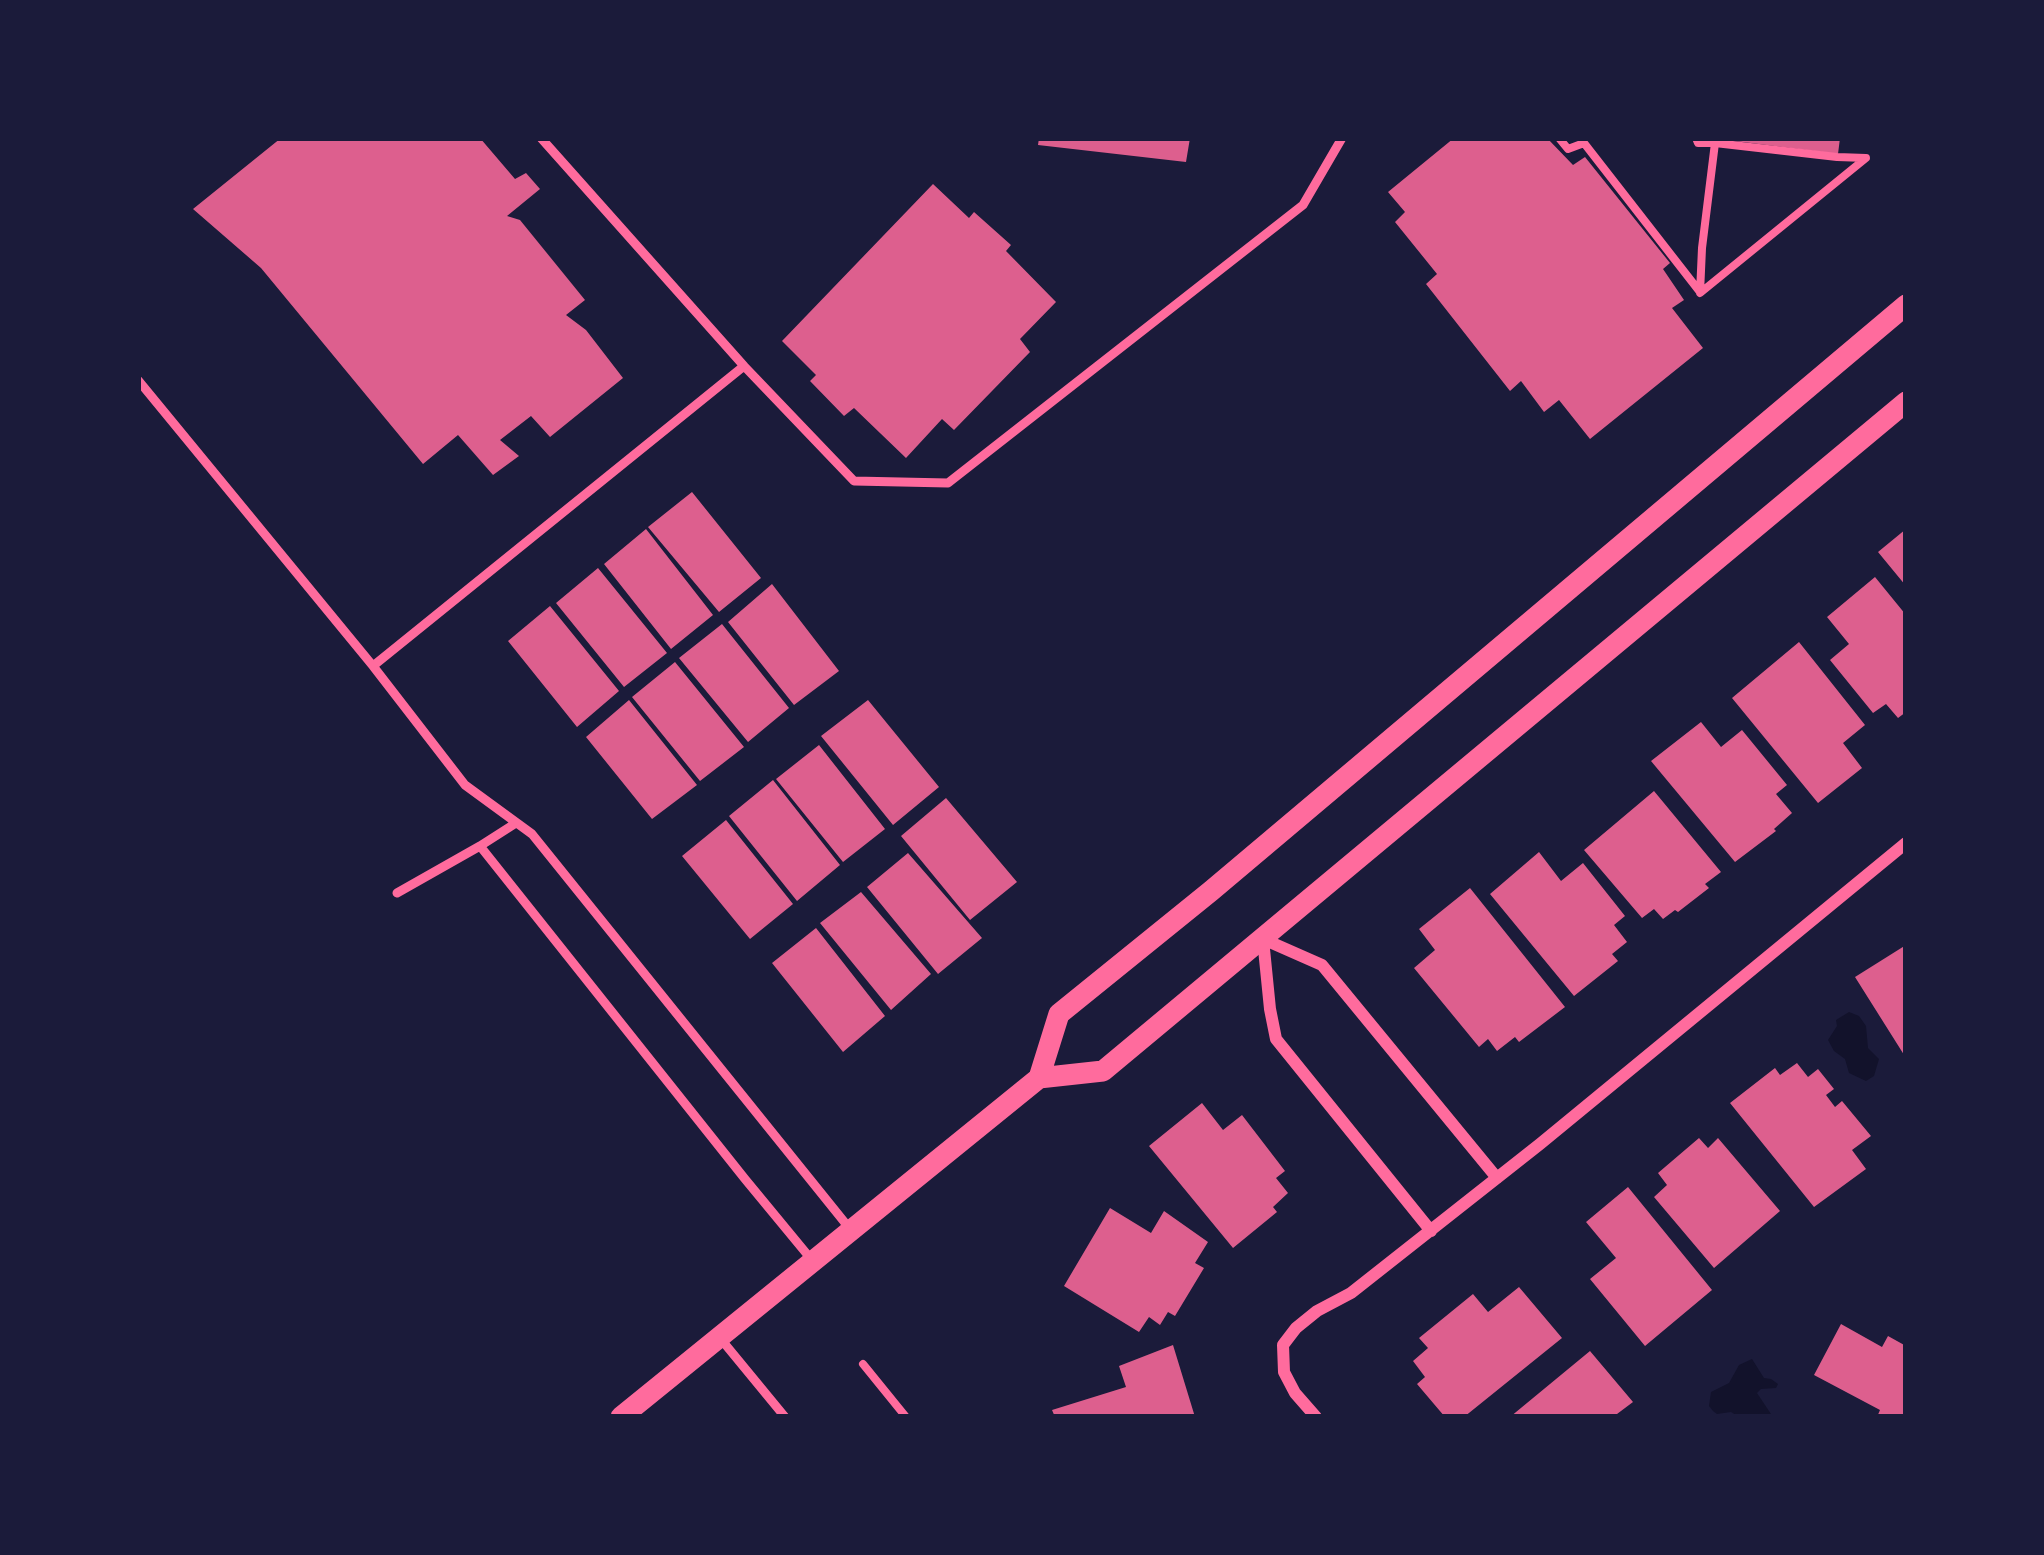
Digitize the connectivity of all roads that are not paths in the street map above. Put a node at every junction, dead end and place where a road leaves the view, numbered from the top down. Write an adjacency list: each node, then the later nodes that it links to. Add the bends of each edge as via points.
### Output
1 (542, 138): 4 (lane)
2 (1342, 138): 4 (lane, via 1303,205 947,483 854,481)
3 (1906, 305): 13 (street, via 1059,1014)
4 (744, 366): 7 (lane)
5 (138, 380): 7 (lane)
6 (1906, 402): 12 (street)
7 (374, 666): 8 (lane, via 465,785)
8 (516, 823): 10 (lane); 15 (lane)
9 (1906, 842): 14 (street)
10 (481, 846): 11 (lane); 17 (lane)
11 (397, 893)
12 (1263, 939): 13 (street, via 1102,1071); 14 (street, via 1322,965); 16 (street, via 1276,1039)
13 (1039, 1078): 15 (street)
14 (1497, 1178): 16 (street)
15 (850, 1229): 17 (street)
16 (1430, 1231): 21 (street, via 1317,1311 1283,1345 1284,1372)
17 (812, 1260): 18 (street)
18 (719, 1337): 19 (street); 20 (lane)
19 (621, 1417)
20 (785, 1417)
21 (1316, 1417)

